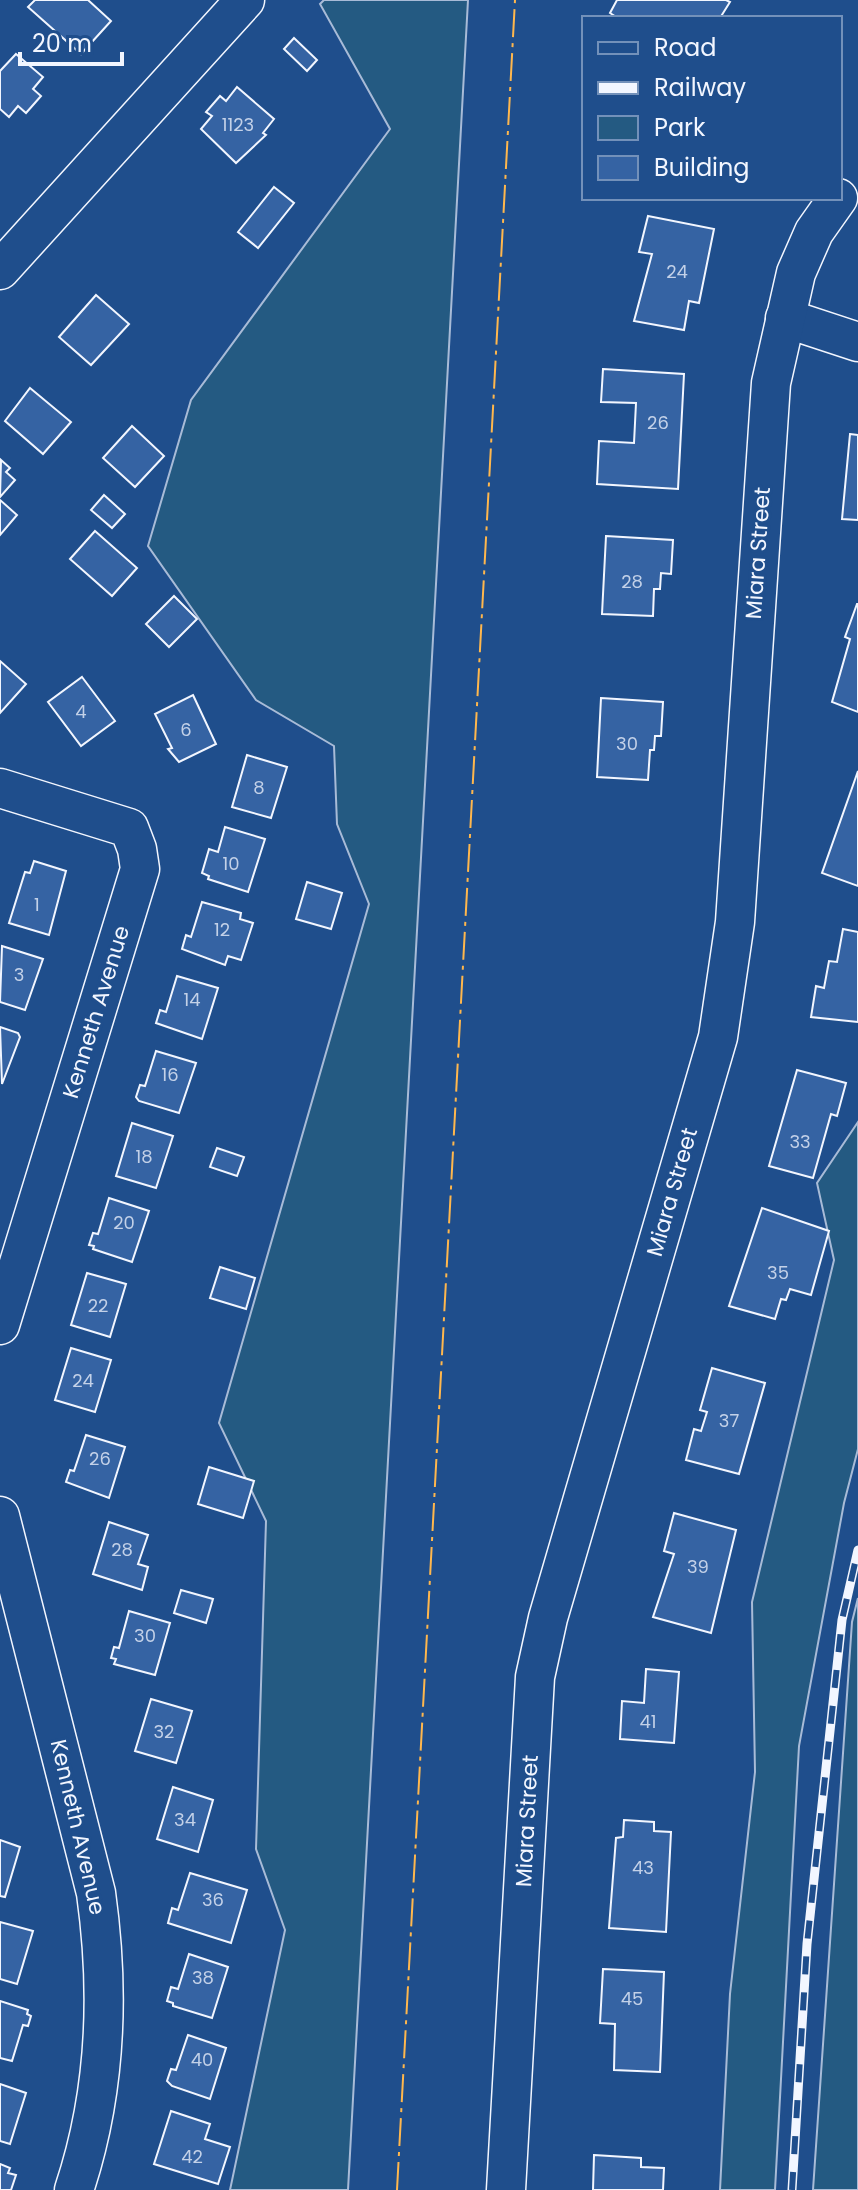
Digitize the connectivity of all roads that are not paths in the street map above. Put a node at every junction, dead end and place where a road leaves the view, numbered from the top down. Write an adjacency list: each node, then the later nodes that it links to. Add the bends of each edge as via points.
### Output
1 (245, 0): 5 (street)
2 (858, 170): 3 (street, Miara Street)
3 (842, 193)
4 (837, 200): 6 (street, Miara Street, via 814,232)
5 (0, 270)
6 (785, 318): 7 (street); 12 (street, Miara Street, via 771,383 735,922 721,1023 535,1677)
7 (858, 342)
8 (0, 788): 9 (street, Kenneth Avenue, via 129,828 140,869)
9 (0, 1325)
10 (0, 1516): 11 (street, Kenneth Avenue, via 102,1931 101,2079)
11 (74, 2190)
12 (506, 2190)

